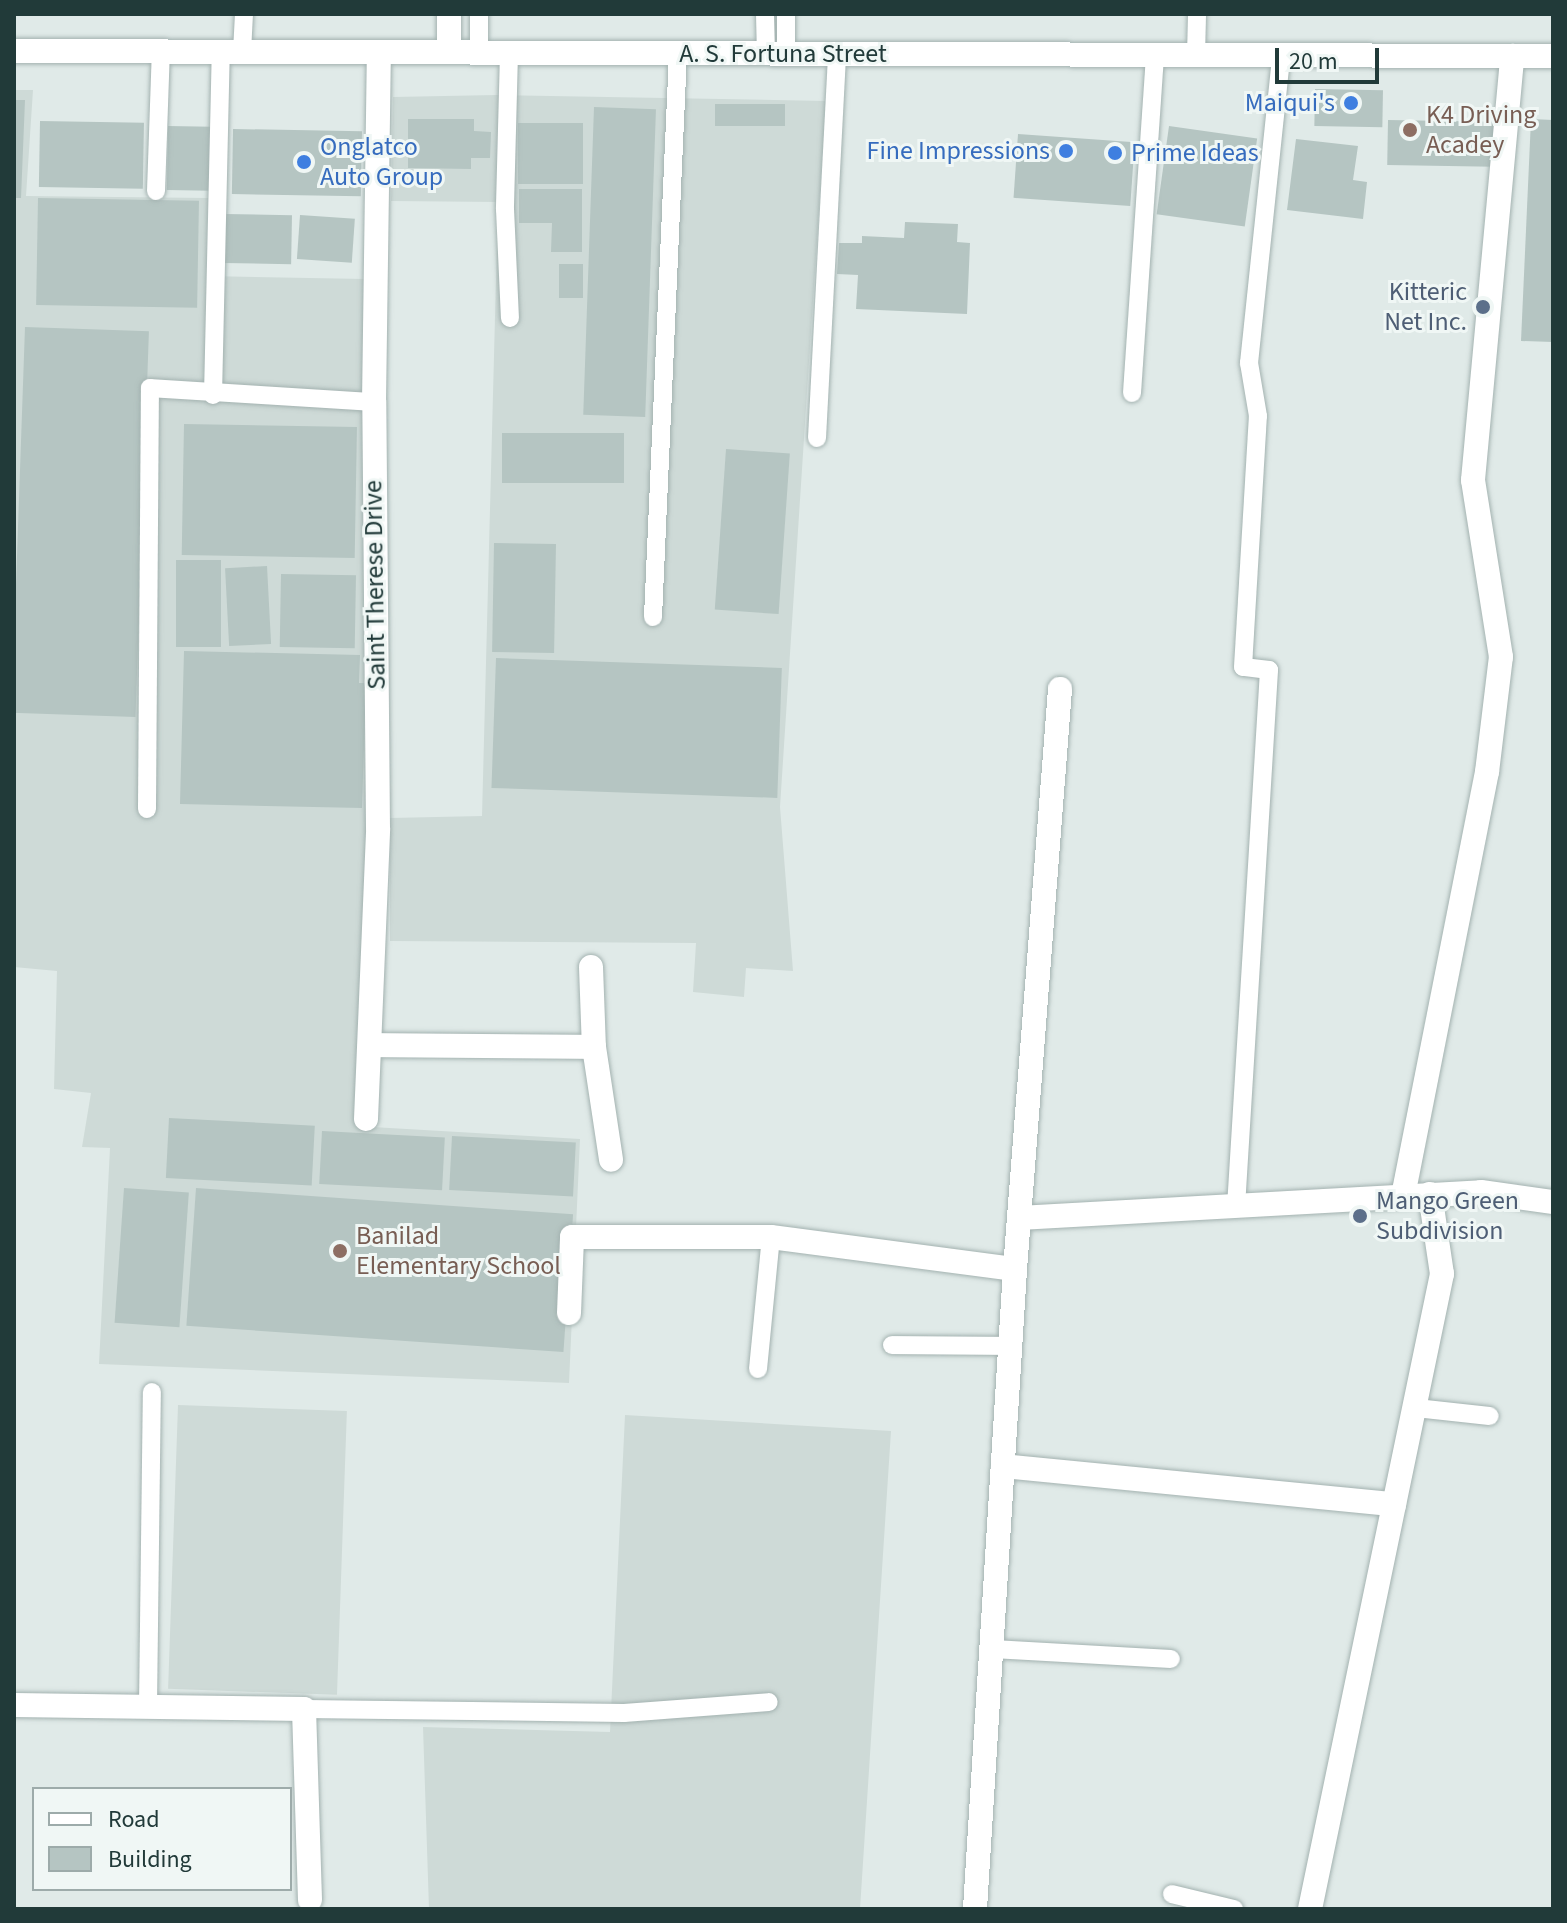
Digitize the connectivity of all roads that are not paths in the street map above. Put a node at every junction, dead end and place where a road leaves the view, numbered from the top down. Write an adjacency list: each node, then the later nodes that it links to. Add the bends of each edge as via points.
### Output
1 (244, 14): 9 (lane)
2 (449, 14): 11 (street)
3 (479, 14): 12 (lane)
4 (765, 14): 15 (lane)
5 (786, 14): 15 (lane)
6 (1197, 14): 18 (lane)
7 (14, 51): 8 (street, A. S. Fortuna Street)
8 (161, 51): 9 (street, A. S. Fortuna Street); 22 (lane)
9 (232, 52): 10 (street, A. S. Fortuna Street); 25 (lane)
10 (379, 52): 11 (street, A. S. Fortuna Street); 26 (street, Saint Therese Drive)
11 (449, 52): 12 (street, A. S. Fortuna Street)
12 (479, 53): 13 (street, A. S. Fortuna Street)
13 (509, 53): 14 (street, A. S. Fortuna Street); 23 (lane, via 505,209)
14 (678, 53): 15 (street, A. S. Fortuna Street); 28 (lane)
15 (776, 54): 16 (street, A. S. Fortuna Street)
16 (837, 54): 17 (street, A. S. Fortuna Street); 27 (lane)
17 (1155, 55): 18 (street, A. S. Fortuna Street); 24 (lane)
18 (1196, 56): 19 (street, A. S. Fortuna Street)
19 (1281, 56): 20 (street, A. S. Fortuna Street); 39 (lane, via 1249,363 1258,416 1243,667 1269,670)
20 (1512, 56): 21 (street, A. S. Fortuna Street); 37 (street, via 1473,480 1501,657 1487,772)
21 (1553, 56)
22 (156, 191)
23 (510, 318)
24 (1132, 393)
25 (213, 395): 26 (lane); 30 (lane, via 150,388)
26 (374, 402): 32 (street, Saint Therese Drive, via 378,828)
27 (817, 438)
28 (653, 617)
29 (1060, 689): 40 (street)
30 (147, 809)
31 (591, 967): 33 (street)
32 (371, 1045): 33 (street); 34 (street, Saint Therese Drive)
33 (594, 1047): 35 (street)
34 (366, 1119)
35 (611, 1160)
36 (1430, 1194): 37 (street); 38 (street, via 1481,1192); 48 (street, via 1442,1274)
37 (1403, 1196): 39 (street)
38 (1553, 1202)
39 (1236, 1207): 40 (street)
40 (1019, 1218): 42 (street)
41 (771, 1237): 42 (street); 43 (street, via 572,1237); 46 (lane)
42 (1015, 1269): 45 (street)
43 (569, 1313)
44 (892, 1345): 45 (lane)
45 (1010, 1346): 50 (street)
46 (758, 1369)
47 (152, 1392): 56 (lane)
48 (1416, 1408): 49 (lane); 51 (street)
49 (1490, 1416)
50 (1003, 1466): 51 (street); 52 (street)
51 (1394, 1504): 62 (street)
52 (993, 1649): 53 (lane); 60 (street)
53 (1171, 1659)
54 (769, 1702): 57 (lane, via 624,1713)
55 (14, 1705): 56 (street)
56 (148, 1707): 57 (street)
57 (304, 1709): 59 (street)
58 (1172, 1894): 61 (lane)
59 (310, 1900)
60 (975, 1909)
61 (1234, 1909)
62 (1310, 1909)

